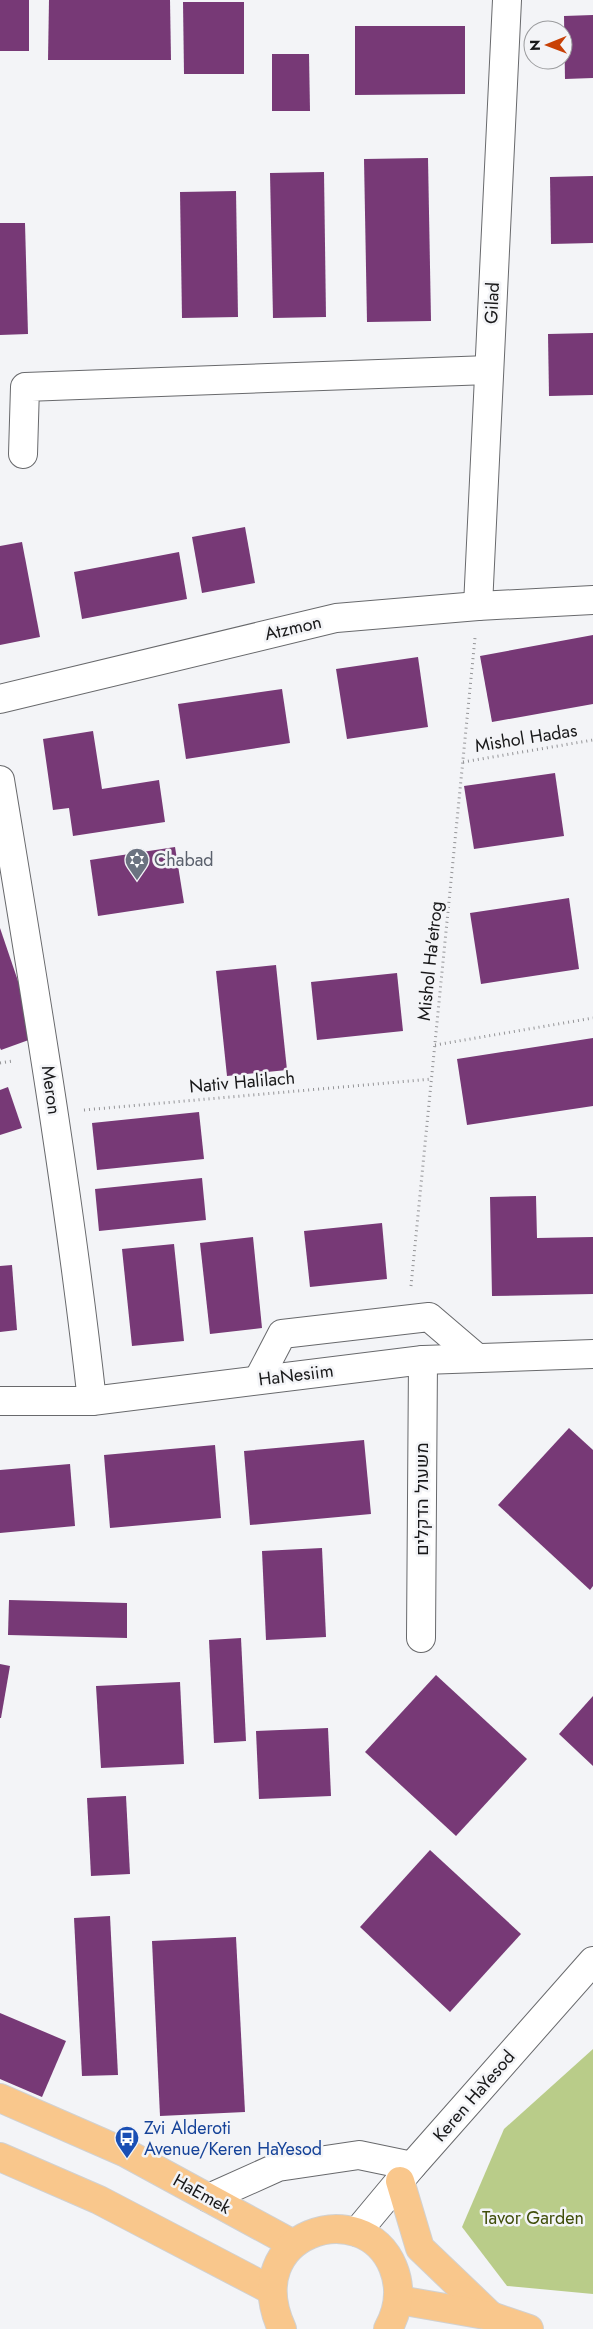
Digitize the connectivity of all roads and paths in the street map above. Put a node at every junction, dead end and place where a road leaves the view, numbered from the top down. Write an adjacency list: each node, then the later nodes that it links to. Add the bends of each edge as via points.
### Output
1 (506, 0): 2 (street, Gilad)
2 (489, 370): 3 (street, via 25,387); 5 (street, Gilad)
3 (23, 454)
4 (593, 600): 5 (street, Atzmon)
5 (478, 606): 6 (street, Atzmon, via 336,618); 8 (path, Mishol Ha'etrog)
6 (0, 699)
7 (593, 740): 8 (path, Mishol Hadas)
8 (463, 762): 11 (path, Mishol Ha'etrog)
9 (0, 780): 13 (street, Meron)
10 (593, 1018): 11 (path)
11 (435, 1044): 12 (path, Mishol Ha'etrog)
12 (432, 1079): 13 (path, Nativ Halilach); 14 (path, Mishol Ha'etrog)
13 (54, 1112): 19 (street, Meron, via 77,1264)
14 (408, 1319): 16 (street, via 429,1317); 18 (street, via 282,1334)
15 (593, 1354): 16 (street, HaNesiim)
16 (478, 1358): 17 (street, HaNesiim)
17 (423, 1360): 18 (street, HaNesiim); 21 (street, משעול הדקלים)
18 (258, 1380): 19 (street, HaNesiim)
19 (92, 1401): 20 (street, HaNesiim)
20 (0, 1402)
21 (421, 1638)
22 (593, 1961): 25 (street, Keren HaYesod)
23 (0, 2098): 26 (main road, HaEmek, via 126,2153)
24 (0, 2157): 29 (main road, via 99,2200)
25 (406, 2174): 26 (street, via 360,2155 278,2167); 27 (street, Keren HaYesod); 31 (main road, via 420,2248)
26 (209, 2198): 28 (main road, HaEmek)
27 (357, 2232): 28 (main road, via 324,2230); 30 (main road, via 375,2243 390,2259 398,2279)
28 (293, 2244): 29 (main road, via 281,2257)
29 (271, 2290): 32 (main road, via 274,2311)
30 (399, 2300): 31 (main road); 33 (main road)
31 (491, 2316): 34 (main road)
32 (282, 2329)
33 (388, 2329)
34 (529, 2329)

